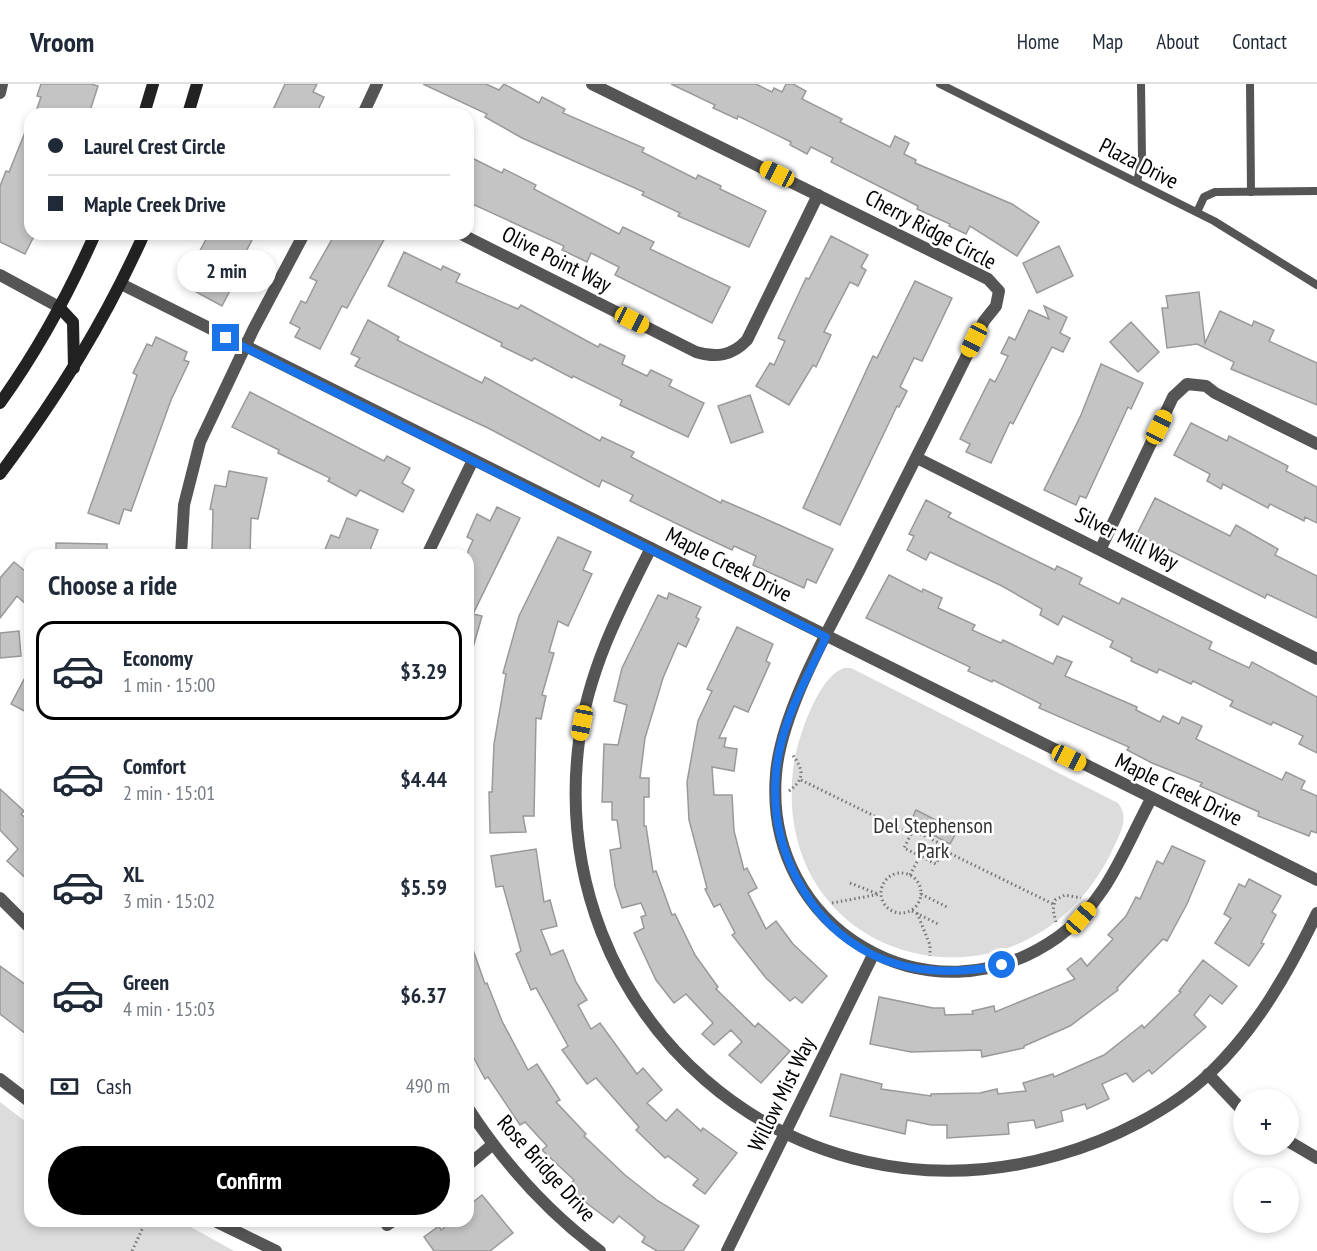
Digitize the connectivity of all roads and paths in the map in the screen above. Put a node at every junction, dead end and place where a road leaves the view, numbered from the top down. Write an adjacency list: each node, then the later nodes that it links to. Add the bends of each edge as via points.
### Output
1 (2, 84): 9 (street)
2 (153, 84): 10 (main road)
3 (197, 84): 11 (main road)
4 (377, 84): 12 (street)
5 (592, 84): 16 (street, Cherry Ridge Circle)
6 (940, 84): 13 (lane, Plaza Drive)
7 (1141, 84): 13 (lane, via 1142,158)
8 (1250, 84): 15 (lane)
9 (0, 93)
10 (146, 108)
11 (190, 108)
12 (366, 108)
13 (1137, 182): 17 (lane, Plaza Drive)
14 (1317, 191): 15 (lane)
15 (1251, 192): 17 (lane, via 1215,192 1204,197)
16 (818, 195): 21 (street, Olive Point Way, via 747,340 739,349 721,355 696,352); 30 (street, Cherry Ridge Circle, via 988,279 999,291 996,306 984,321)
17 (1197, 212): 24 (lane, Plaza Drive)
18 (92, 240): 25 (main road)
19 (141, 240): 23 (main road)
20 (301, 240): 26 (street)
21 (473, 240)
22 (0, 275): 25 (street)
23 (121, 284): 26 (street, Maple Creek Drive); 27 (main road)
24 (1317, 285)
25 (59, 307): 27 (main road, via 73,322); 28 (main road)
26 (245, 347): 31 (street, Maple Creek Drive); 35 (street, via 193,462 184,505)
27 (74, 369): 32 (main road)
28 (0, 403)
29 (1317, 444): 34 (street, via 1206,386 1187,384 1173,397)
30 (917, 458): 34 (street, Silver Mill Way); 37 (street, Cherry Ridge Circle)
31 (473, 460): 33 (street, Maple Creek Drive); 36 (street)
32 (0, 474)
33 (651, 548): 37 (street, Maple Creek Drive); 69 (street, via 604,644 585,708 576,771 577,841 583,870 601,934 653,1024 726,1097)
34 (1101, 548): 38 (street, Silver Mill Way)
35 (181, 549)
36 (430, 549)
37 (826, 637): 39 (street, Cherry Ridge Circle, via 789,717); 42 (street, Maple Creek Drive)
38 (1317, 659)
39 (781, 744): 40 (path, via 800,764); 41 (street, Cherry Ridge Circle)
40 (801, 780): 41 (path); 43 (path)
41 (775, 799): 54 (street, Cherry Ridge Circle, via 777,825 786,854 794,875)
42 (1151, 799): 47 (street, Maple Creek Drive); 52 (street, via 1123,859)
43 (911, 834): 44 (path, via 913,830 945,846); 45 (path, via 904,848)
44 (943, 850): 45 (path, via 936,864); 53 (path)
45 (920, 856): 46 (path)
46 (910, 875): 49 (path, via 898,873 887,878); 50 (path)
47 (1317, 880)
48 (850, 882): 49 (path)
49 (880, 894): 54 (path); 56 (path, via 891,912)
50 (921, 894): 55 (path); 56 (path)
51 (0, 898): 59 (street)
52 (1095, 901): 53 (path, via 1065,895); 61 (street)
53 (1053, 904): 61 (path)
54 (816, 907): 62 (street, Cherry Ridge Circle)
55 (949, 908)
56 (912, 911): 57 (path)
57 (917, 913): 60 (path); 63 (path, via 930,945)
58 (1317, 913): 64 (street, via 1259,1017)
59 (24, 922)
60 (940, 925)
61 (1061, 935): 63 (street, via 1002,965 974,971)
62 (873, 955): 63 (street); 69 (street, Willow Mist Way)
63 (930, 970)
64 (1208, 1074): 67 (street); 69 (street, via 1180,1096 1115,1134 1077,1149 1002,1167 961,1171 890,1167)
65 (0, 1079): 66 (street)
66 (24, 1097)
67 (1233, 1100)
68 (474, 1117): 70 (street, Rose Bridge Drive)
69 (786, 1134): 79 (street, Willow Mist Way)
70 (492, 1145): 73 (street); 78 (street, Rose Bridge Drive, via 548,1206)
71 (1299, 1147): 72 (street)
72 (1317, 1158)
73 (474, 1160)
74 (143, 1227): 76 (path)
75 (227, 1227): 77 (street)
76 (132, 1251)
77 (276, 1251)
78 (600, 1251)
79 (727, 1251)

